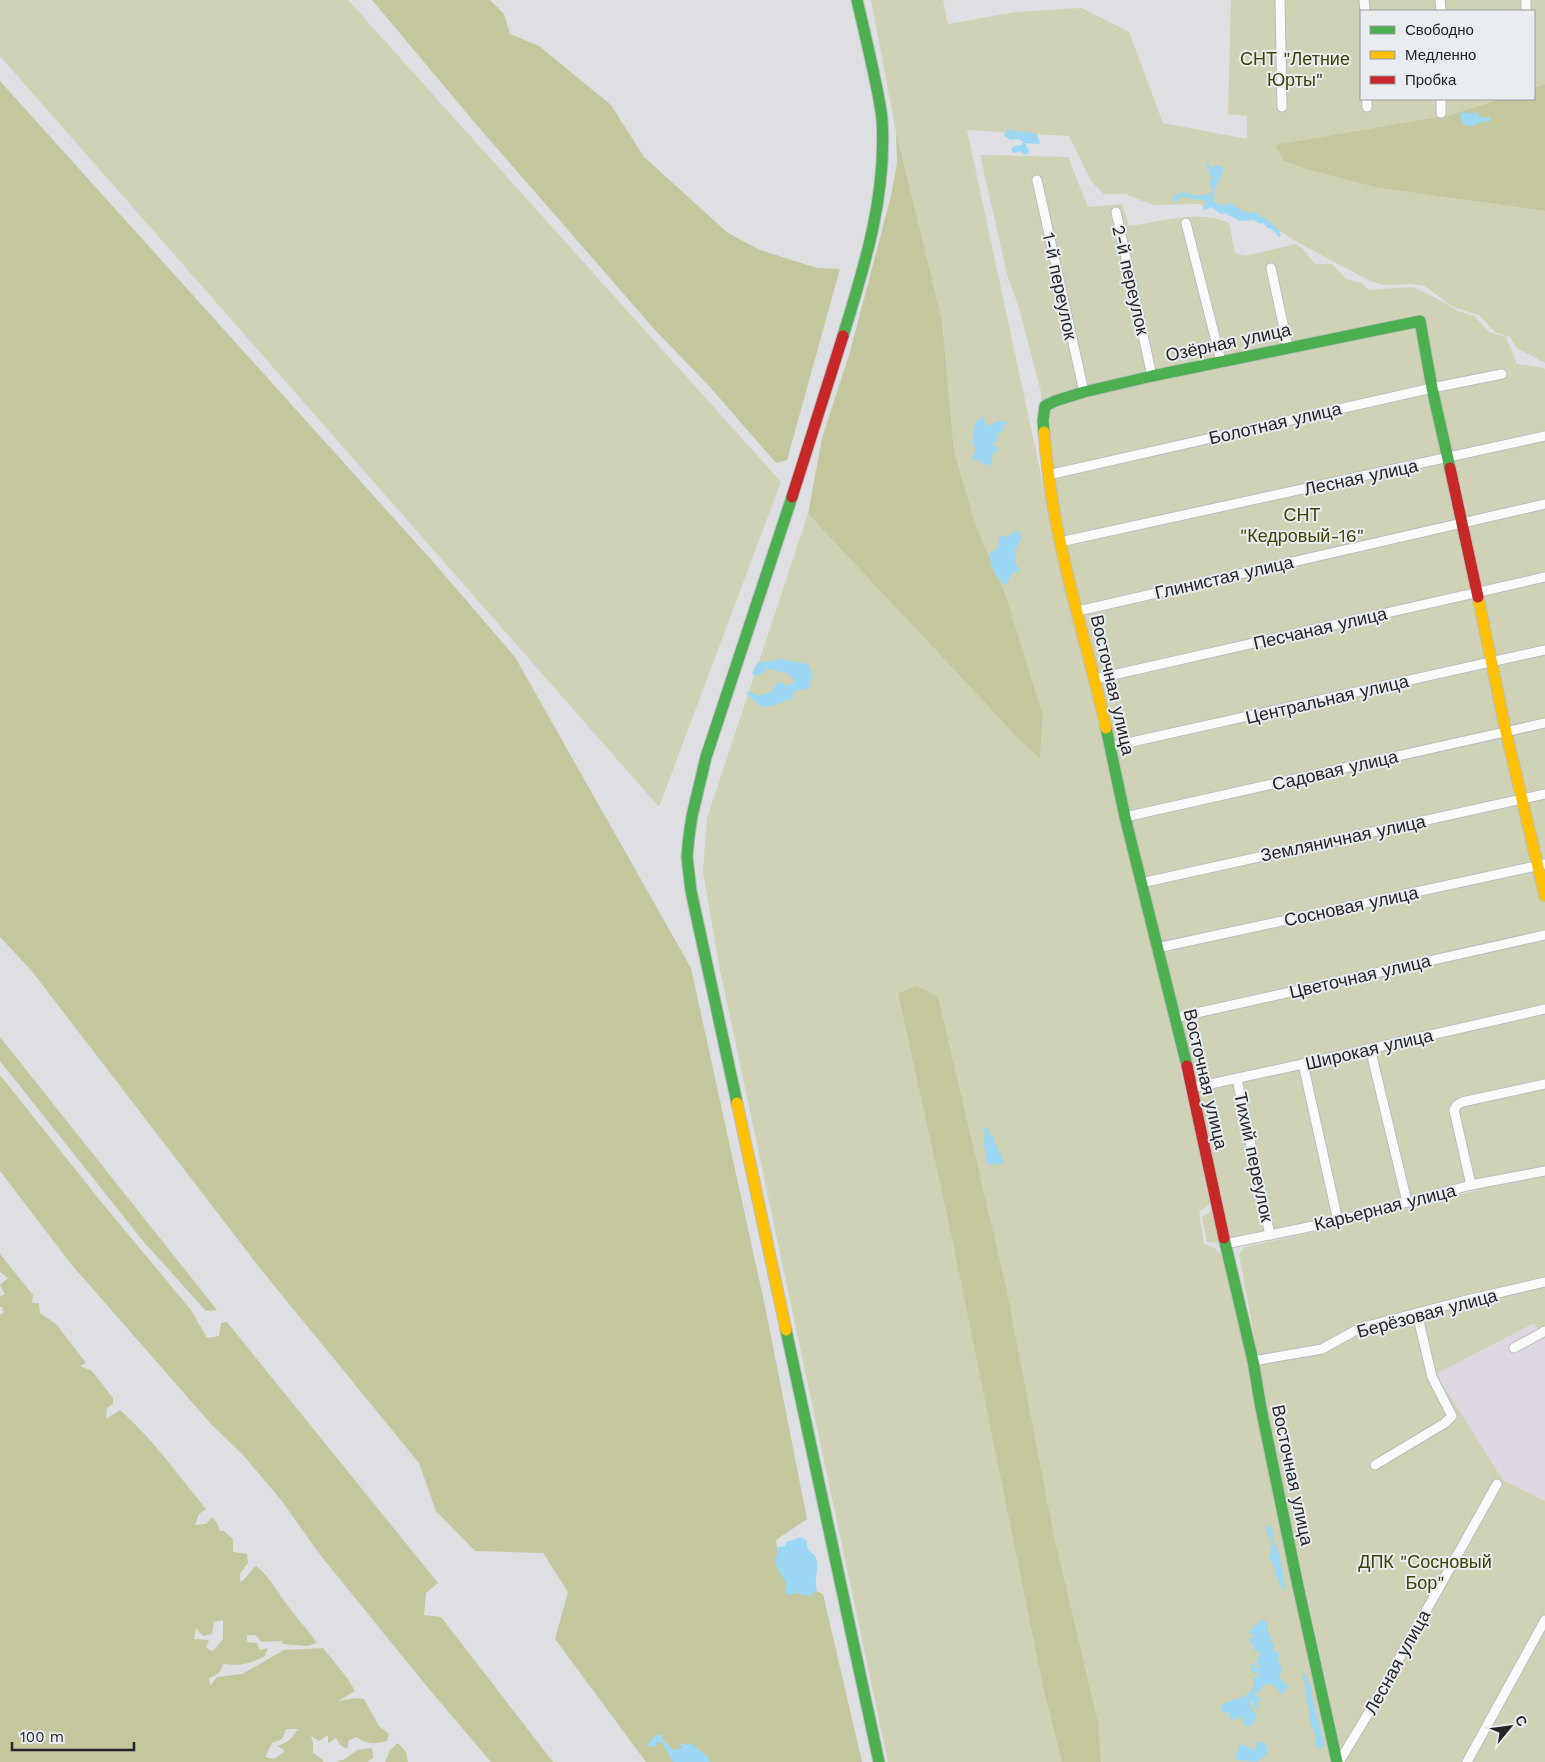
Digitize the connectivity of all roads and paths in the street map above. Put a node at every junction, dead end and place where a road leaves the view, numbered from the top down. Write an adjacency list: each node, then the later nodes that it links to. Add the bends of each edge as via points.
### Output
1 (857, 0): 61 (street, via 882,118 883,164 875,224 807,451 706,757 692,816 687,857 691,891)
2 (1280, 0): 4 (street)
3 (1441, 100): 5 (street)
4 (1282, 106)
5 (1441, 113)
6 (1037, 180): 15 (street, 1-й переулок)
7 (1116, 212): 13 (street, 2-й переулок)
8 (1186, 223): 11 (street)
9 (1271, 268): 10 (street)
10 (1288, 347): 11 (street, Озёрная улица); 14 (street, Озёрная улица, via 1420,321)
11 (1221, 361): 13 (street, Озёрная улица)
12 (1502, 374): 14 (street, Болотная улица)
13 (1152, 376): 15 (street, Озёрная улица)
14 (1432, 388): 18 (street); 19 (street, Болотная улица)
15 (1084, 392): 16 (street, Озёрная улица)
16 (1045, 406): 19 (street, Восточная улица, via 1043,422)
17 (1545, 436): 18 (street, Лесная улица)
18 (1447, 459): 21 (street); 22 (street, Лесная улица)
19 (1048, 475): 22 (street, Восточная улица)
20 (1545, 504): 21 (street, Глинистая улица)
21 (1461, 523): 24 (street); 25 (street, Глинистая улица)
22 (1060, 542): 25 (street, Восточная улица)
23 (1545, 578): 24 (street, Песчаная улица)
24 (1476, 593): 27 (street); 28 (street, Песчаная улица)
25 (1078, 611): 28 (street, Восточная улица)
26 (1545, 650): 27 (street, Центральная улица)
27 (1492, 662): 30 (street); 31 (street, Центральная улица)
28 (1095, 678): 31 (street, Восточная улица)
29 (1545, 723): 30 (street, Садовая улица)
30 (1506, 732): 33 (street); 34 (street, Садовая улица)
31 (1109, 747): 34 (street, Восточная улица)
32 (1545, 794): 33 (street, Земляничная улица)
33 (1521, 800): 35 (street); 36 (street, Земляничная улица)
34 (1125, 817): 36 (street, Восточная улица)
35 (1541, 865): 37 (street); 39 (street, Сосновая улица)
36 (1141, 883): 39 (street, Восточная улица)
37 (1545, 896)
38 (1545, 935): 41 (street, Цветочная улица)
39 (1157, 948): 41 (street, Восточная улица)
40 (1545, 1009): 42 (street, Широкая улица)
41 (1174, 1018): 46 (street, Восточная улица)
42 (1370, 1048): 43 (street, Широкая улица); 49 (street)
43 (1303, 1064): 44 (street, Широкая улица); 50 (street)
44 (1237, 1079): 46 (street, Широкая улица); 51 (street, Тихий переулок)
45 (1545, 1084): 48 (street, via 1457,1105 1454,1110)
46 (1192, 1088): 52 (street, Восточная улица)
47 (1545, 1171): 48 (street, Карьерная улица)
48 (1471, 1185): 49 (street, Карьерная улица)
49 (1407, 1202): 50 (street, Карьерная улица)
50 (1338, 1221): 51 (street, Карьерная улица)
51 (1270, 1235): 52 (street, Карьерная улица)
52 (1226, 1244): 57 (street, Восточная улица)
53 (1545, 1282): 54 (street, Берёзовая улица)
54 (1417, 1313): 57 (street, Берёзовая улица, via 1360,1328 1322,1349); 58 (street, via 1432,1377 1452,1416)
55 (1545, 1331): 56 (street)
56 (1514, 1348)
57 (1253, 1361): 62 (street, Восточная улица, via 1296,1576)
58 (1375, 1465)
59 (1497, 1484): 62 (street, Лесная улица)
60 (1545, 1620): 63 (street)
61 (879, 1762)
62 (1338, 1762)
63 (1467, 1762)

